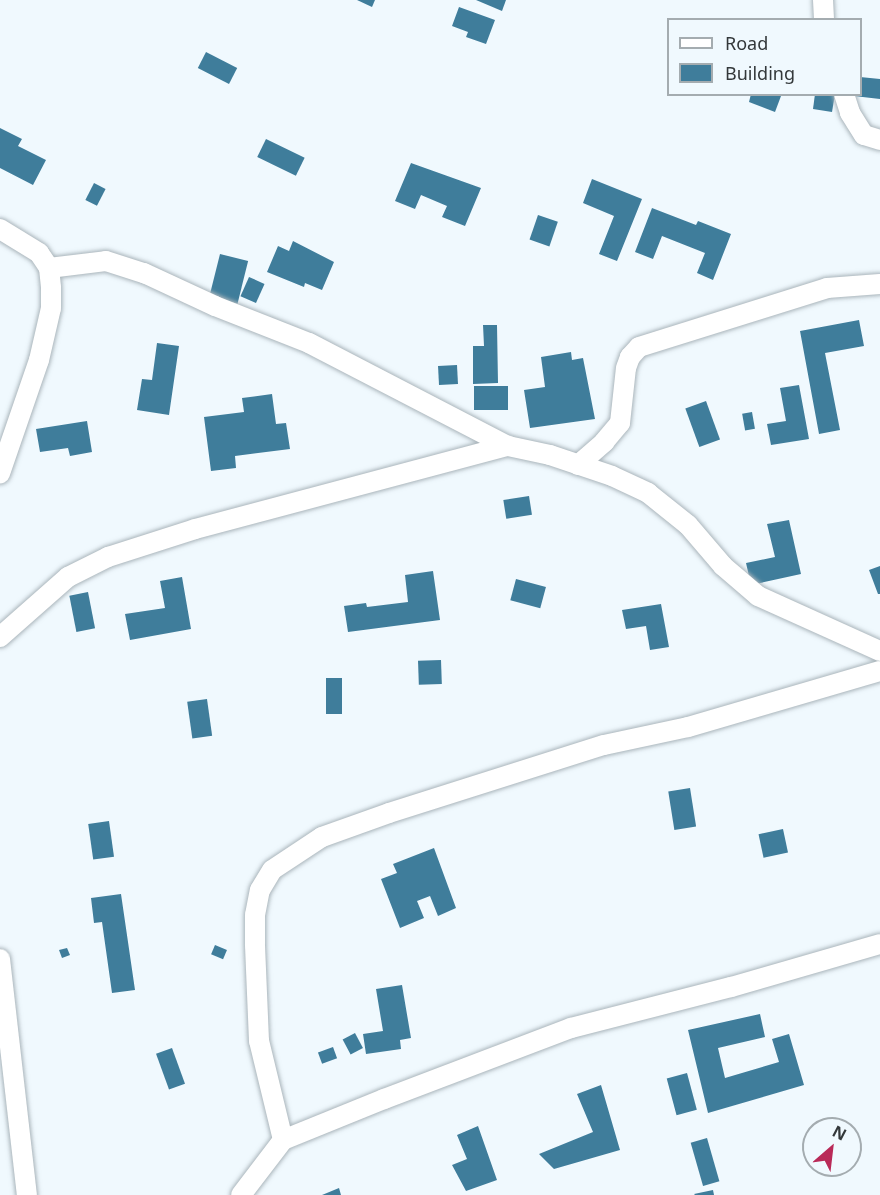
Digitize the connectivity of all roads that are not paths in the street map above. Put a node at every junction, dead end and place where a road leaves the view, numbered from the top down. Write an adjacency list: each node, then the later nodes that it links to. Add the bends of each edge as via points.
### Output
1 (823, 0): 2 (street)
2 (824, 18)
3 (845, 96): 4 (street, via 864,135)
4 (880, 140)
5 (0, 229): 6 (street, via 39,254)
6 (49, 268): 8 (street, via 106,261 144,273 309,343); 10 (street, via 51,308 39,360)
7 (880, 284): 9 (street, via 827,288 639,347 626,368 620,423)
8 (508, 446): 9 (street); 11 (street, via 108,557 68,577)
9 (578, 465): 12 (street, via 648,493 688,525 723,566 758,596)
10 (0, 473)
11 (0, 637)
12 (880, 651)
13 (880, 671): 16 (street, via 688,727 604,745 389,813 322,837 272,870 260,890 255,944 259,1041)
14 (880, 944): 16 (street, via 571,1028)
15 (0, 960): 17 (street)
16 (283, 1140): 18 (street)
17 (27, 1195)
18 (241, 1195)

